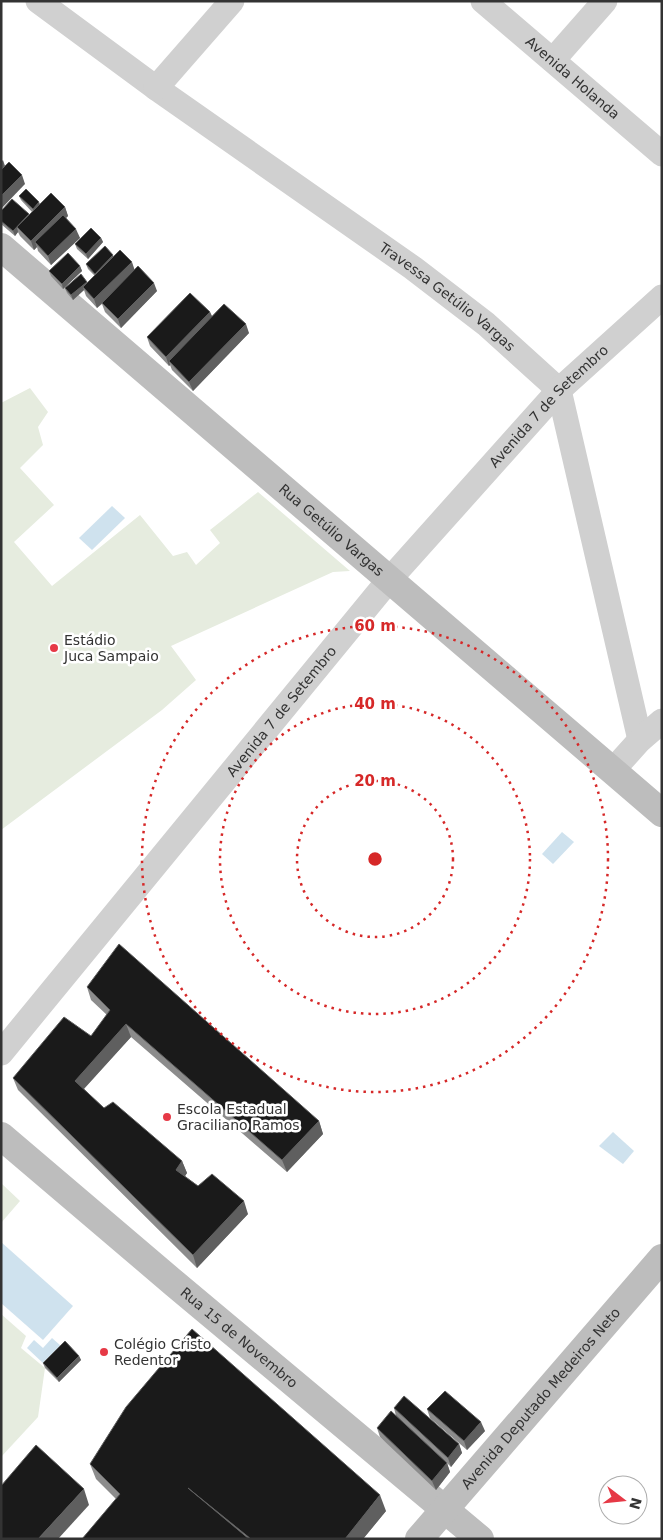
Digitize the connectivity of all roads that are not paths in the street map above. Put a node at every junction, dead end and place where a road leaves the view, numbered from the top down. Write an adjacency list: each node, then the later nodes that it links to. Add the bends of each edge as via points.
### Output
1 (38, 1): 6 (street, Travessa Getúlio Vargas)
2 (232, 1): 6 (street)
3 (483, 1): 5 (street, Avenida Holanda)
4 (605, 1): 5 (street)
5 (553, 60): 7 (street, Avenida Holanda)
6 (156, 88): 10 (street, Travessa Getúlio Vargas, via 442,290 486,324)
7 (662, 154)
8 (1, 247): 11 (street, Rua Getúlio Vargas)
9 (662, 297): 10 (street, Avenida 7 de Setembro)
10 (559, 390): 11 (street, Avenida 7 de Setembro); 13 (street)
11 (389, 580): 14 (street, Rua Getúlio Vargas); 16 (street, Avenida 7 de Setembro)
12 (662, 721): 13 (street)
13 (640, 740): 14 (street)
14 (613, 770): 15 (street, Rua Getúlio Vargas)
15 (662, 813)
16 (1, 1053)
17 (1, 1136): 19 (street, Rua 15 de Novembro)
18 (662, 1258): 19 (street, Avenida Deputado Medeiros Neto)
19 (445, 1508): 20 (street, Avenida Deputado Medeiros Neto); 21 (street, Rua 15 de Novembro)
20 (419, 1539)
21 (480, 1539)

